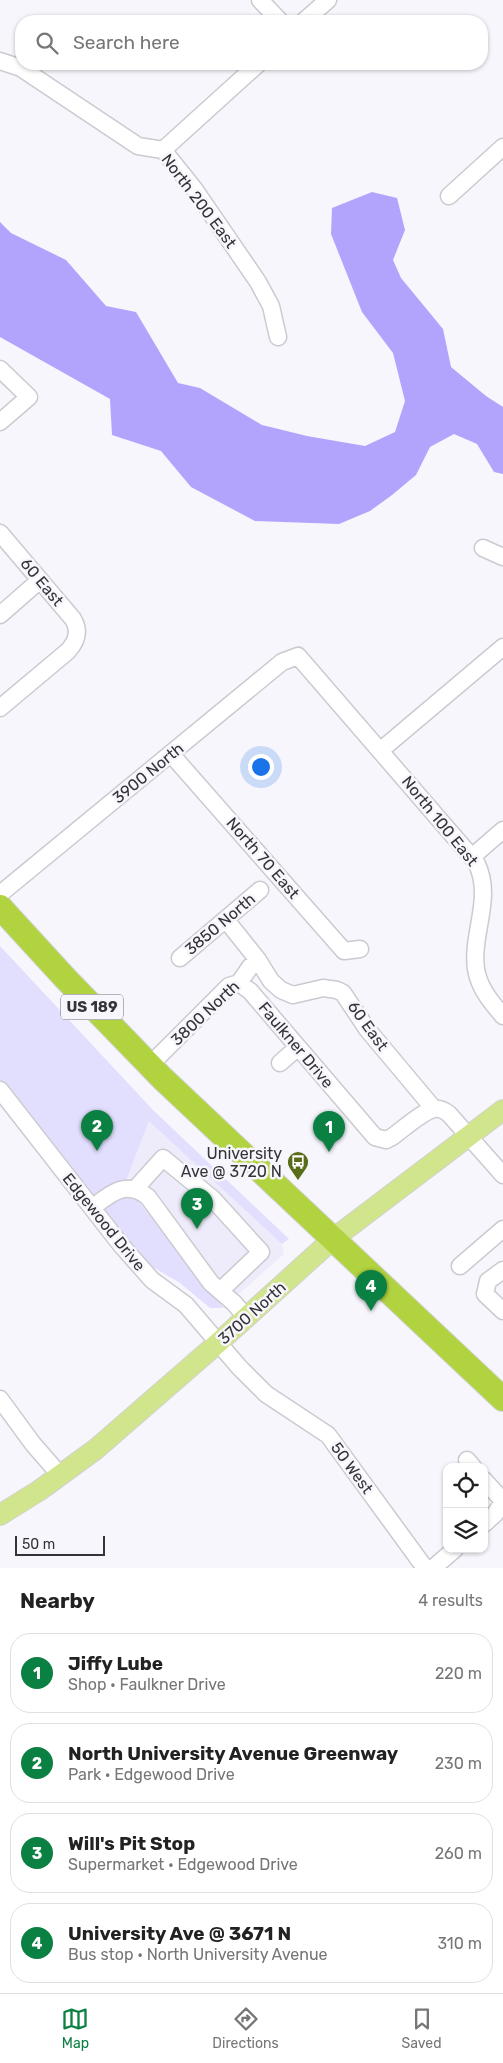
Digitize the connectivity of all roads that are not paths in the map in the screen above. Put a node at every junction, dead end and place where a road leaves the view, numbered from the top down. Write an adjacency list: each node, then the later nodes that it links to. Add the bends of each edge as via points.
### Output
1 (260, 0): 3 (street)
2 (328, 0): 4 (street)
3 (274, 15)
4 (311, 15)
5 (0, 60): 6 (street, North 200 East)
6 (15, 66)
7 (24, 70): 10 (street, North 200 East, via 138,146)
8 (251, 70): 10 (street)
9 (503, 147): 11 (street)
10 (163, 150): 12 (street, North 200 East, via 195,190 258,282 271,306)
11 (449, 196)
12 (278, 337)
13 (0, 369): 14 (street, via 29,397)
14 (0, 422)
15 (0, 533): 18 (street, 60 East)
16 (484, 548): 17 (street)
17 (503, 557)
18 (40, 580): 19 (street); 22 (street, 60 East, via 73,619 77,634 68,651)
19 (0, 615)
20 (503, 647): 23 (street)
21 (298, 656): 23 (street, North 100 East); 24 (street, 3900 North, via 282,662)
22 (0, 708)
23 (380, 750): 26 (street, North 100 East)
24 (171, 754): 28 (street, 3900 North); 31 (street, North 70 East, via 344,951)
25 (503, 830): 26 (street)
26 (473, 856): 35 (street, North 100 East, via 481,872 484,889 476,969 485,992)
27 (260, 890): 30 (street, 3850 North)
28 (0, 894)
29 (0, 907): 38 (highway, US 189)
30 (226, 920): 32 (street, 3850 North); 33 (street, 60 East)
31 (360, 949)
32 (180, 958)
33 (258, 960): 34 (street, 3800 North); 40 (street, 60 East, via 275,986 288,994 323,988 343,993 367,1029)
34 (239, 983): 36 (street, Faulkner Drive, via 250,990); 38 (street, 3800 North, via 229,986)
35 (503, 1016)
36 (298, 1047): 37 (street); 40 (street, Faulkner Drive, via 376,1137 386,1140 392,1137)
37 (280, 1063)
38 (150, 1065): 47 (highway, US 189)
39 (3, 1100): 45 (street, Edgewood Drive)
40 (434, 1108): 42 (street, via 449,1114)
41 (503, 1110): 42 (main road, 3700 North)
42 (467, 1135): 43 (street); 47 (main road, 3700 North)
43 (503, 1175)
44 (135, 1189): 45 (street, via 115,1192); 50 (street, via 148,1197); 50 (street, via 163,1158 212,1198 260,1252)
45 (92, 1208): 53 (street, Edgewood Drive, via 152,1280 186,1305)
46 (503, 1228): 48 (street)
47 (333, 1238): 52 (main road, 3700 North); 55 (highway, US 189)
48 (460, 1266)
49 (503, 1270): 51 (street, via 488,1281 486,1294)
50 (220, 1291): 52 (street)
51 (503, 1310)
52 (247, 1318): 53 (main road, 3700 North)
53 (219, 1342): 56 (main road, 3700 North, via 96,1449); 62 (street, 50 West, via 266,1394 328,1435)
54 (0, 1399): 56 (street)
55 (503, 1399)
56 (60, 1475): 59 (main road, 3700 North)
57 (488, 1484): 58 (street)
58 (503, 1501): 60 (street)
59 (0, 1515)
60 (488, 1521)
61 (450, 1553): 63 (street)
62 (425, 1568)
63 (433, 1568)

